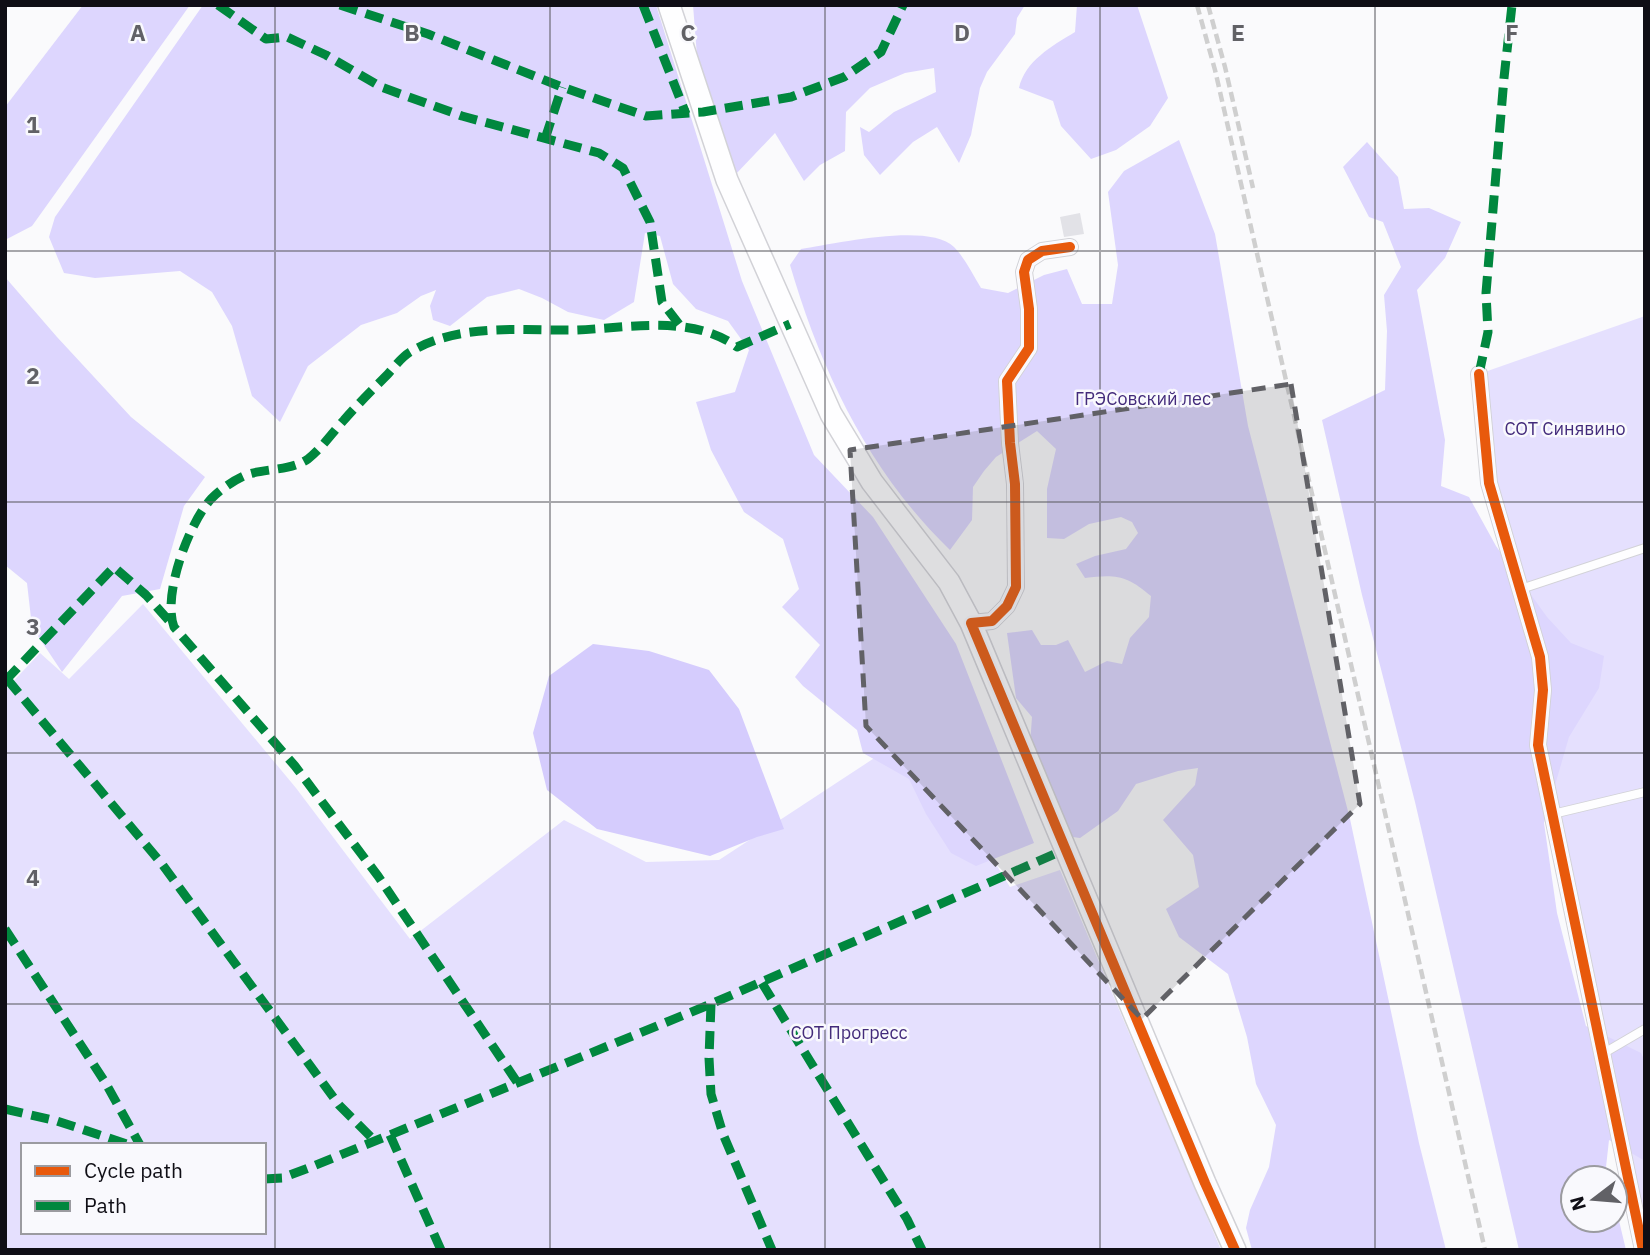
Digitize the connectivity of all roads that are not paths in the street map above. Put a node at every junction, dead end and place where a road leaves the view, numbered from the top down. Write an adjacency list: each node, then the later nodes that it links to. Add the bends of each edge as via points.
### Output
1 (669, 5): 6 (main road, via 727,180 831,414 872,482 949,582)
2 (1070, 247): 6 (street, via 1042,251 1028,260 1024,272 1030,348 1007,381 1016,587 1007,606 992,621)
3 (1479, 374): 5 (street, via 1489,483)
4 (1645, 548): 5 (lane)
5 (1521, 589): 8 (street, via 1540,657 1543,690 1538,746)
6 (971, 623): 11 (main road)
7 (1645, 792): 8 (lane)
8 (1553, 814): 10 (street)
9 (1645, 1029): 10 (lane)
10 (1604, 1053): 12 (street)
11 (1235, 1250)
12 (1643, 1250)

